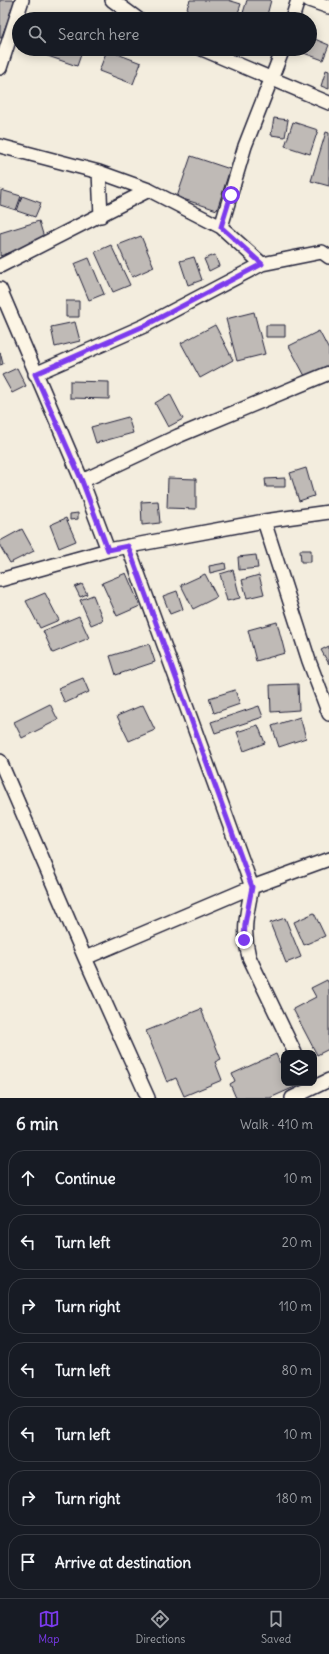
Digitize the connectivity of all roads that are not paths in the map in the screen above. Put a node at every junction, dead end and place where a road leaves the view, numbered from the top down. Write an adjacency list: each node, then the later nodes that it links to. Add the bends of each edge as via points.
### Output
1 (22, 0): 6 (street)
2 (112, 0): 7 (street)
3 (298, 0): 8 (street)
4 (308, 0): 5 (street)
5 (329, 7)
6 (18, 12)
7 (128, 12)
8 (294, 12)
9 (12, 31): 12 (street)
10 (219, 56): 13 (street)
11 (280, 56): 13 (street)
12 (0, 68)
13 (271, 78): 14 (street); 19 (street, via 245,146)
14 (329, 103)
15 (0, 146): 16 (street)
16 (99, 172): 17 (street); 18 (street)
17 (150, 190): 18 (street); 19 (street)
18 (101, 216): 22 (street)
19 (221, 227): 21 (street)
20 (329, 257): 21 (street, via 322,252)
21 (262, 264): 25 (street, via 144,326)
22 (0, 266)
23 (0, 288): 25 (street)
24 (329, 373): 26 (street, via 178,436)
25 (35, 374): 26 (street)
26 (82, 481): 30 (street)
27 (329, 512): 28 (street)
28 (264, 521): 29 (street); 32 (street)
29 (128, 546): 30 (street); 36 (street)
30 (108, 550): 31 (street)
31 (0, 580)
32 (325, 692): 33 (street)
33 (329, 714)
34 (0, 761): 37 (street)
35 (329, 859): 36 (street)
36 (252, 887): 37 (street); 38 (street, via 245,924 246,946)
37 (85, 958): 42 (street)
38 (294, 1050)
39 (329, 1080): 40 (street)
40 (317, 1084)
41 (311, 1086): 43 (street)
42 (148, 1098)
43 (292, 1098)

